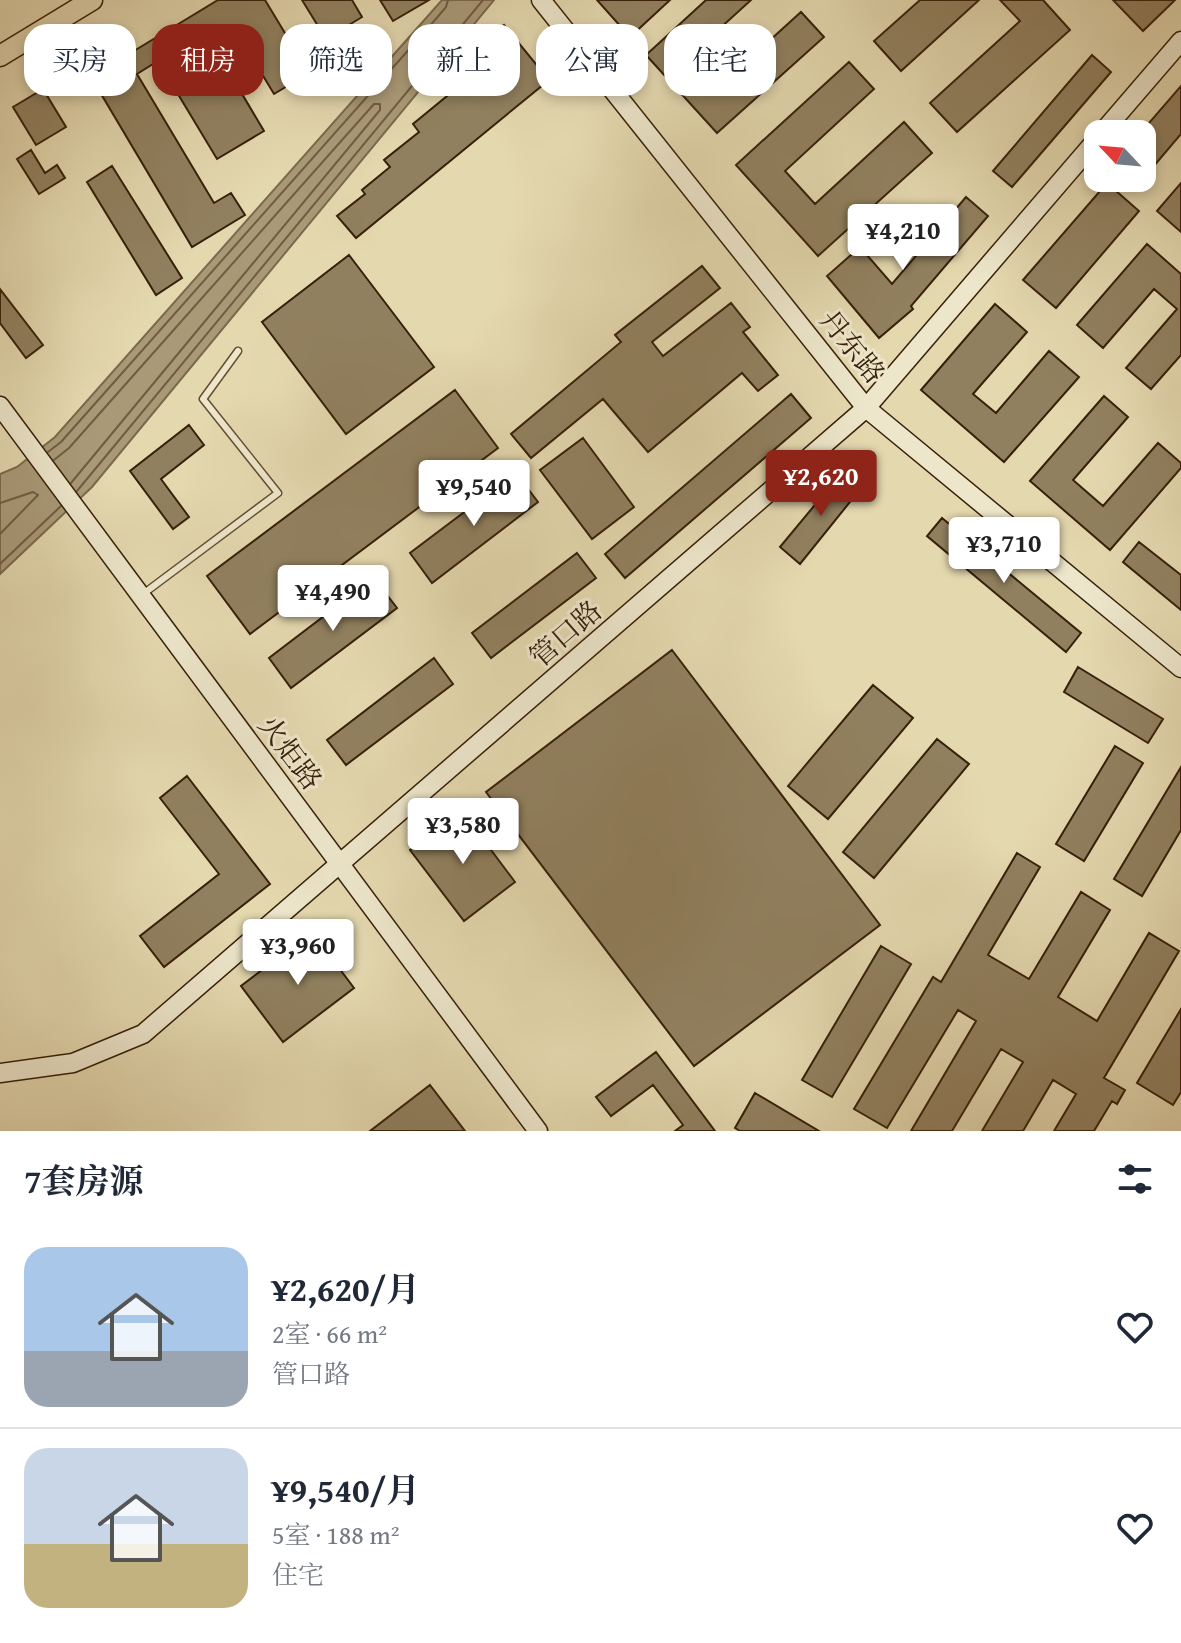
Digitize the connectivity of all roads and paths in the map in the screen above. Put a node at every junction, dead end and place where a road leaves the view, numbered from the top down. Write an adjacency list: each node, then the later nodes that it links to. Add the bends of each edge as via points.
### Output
1 (92, 0): 4 (main road)
2 (541, 0): 9 (main road, 丹东路)
3 (1181, 41): 5 (main road, 管口路)
4 (0, 56)
5 (1114, 120)
6 (1084, 155): 9 (main road, 管口路)
7 (238, 351): 10 (lane, via 203,399 278,493)
8 (0, 406): 10 (main road, 火炬路)
9 (866, 408): 11 (main road, 丹东路); 12 (main road, 管口路)
10 (140, 597): 12 (main road, 火炬路)
11 (1181, 668)
12 (340, 864): 13 (main road, 管口路, via 143,1034 73,1063); 14 (main road, 火炬路)
13 (0, 1073)
14 (538, 1131)

